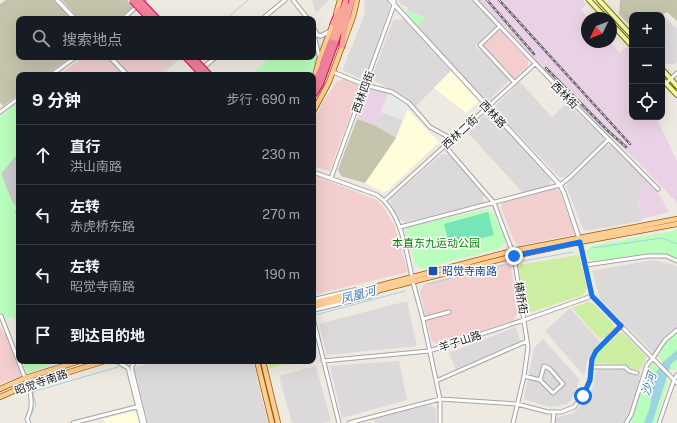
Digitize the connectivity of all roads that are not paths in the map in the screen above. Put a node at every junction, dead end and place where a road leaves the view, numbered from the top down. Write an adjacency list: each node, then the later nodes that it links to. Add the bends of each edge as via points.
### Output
1 (57, 0): 17 (street)
2 (132, 0): 19 (highway, bridge)
3 (136, 0): 14 (street)
4 (144, 0): 14 (street)
5 (285, 0): 22 (street)
6 (293, 0): 23 (street)
7 (343, 0): 24 (main road); 24 (highway); 31 (highway)
8 (351, 0): 31 (highway); 33 (highway)
9 (357, 0): 33 (main road)
10 (390, 0): 15 (street, 西林路)
11 (394, 0): 15 (street)
12 (475, 0): 25 (street, 西林街)
13 (596, 1): 16 (main road); 29 (main road)
14 (139, 2): 18 (street); 20 (street); 21 (highway, bridge)
15 (394, 5): 56 (street, 西林四街); 62 (street, 西林路)
16 (602, 12)
17 (72, 16)
18 (126, 16)
19 (147, 16)
20 (151, 16)
21 (154, 16)
22 (266, 16)
23 (306, 16)
24 (333, 24): 26 (main road)
25 (499, 27): 41 (street, 西林街); 54 (street, via 480,45)
26 (331, 30): 28 (street, via 323,36); 40 (main road)
27 (617, 30): 32 (main road)
28 (316, 33)
29 (629, 33)
30 (316, 41): 40 (street)
31 (333, 42): 52 (highway); 58 (highway)
32 (629, 43)
33 (342, 46): 49 (main road)
34 (72, 60): 42 (street)
35 (113, 60): 43 (street)
36 (189, 60): 44 (highway, bridge)
37 (193, 60): 45 (street)
38 (194, 60): 47 (highway, bridge)
39 (214, 60): 46 (street)
40 (319, 60): 48 (main road)
41 (535, 64): 54 (street, 西林二街); 65 (street, 西林街)
42 (55, 72)
43 (124, 72)
44 (202, 72)
45 (202, 72)
46 (204, 72)
47 (206, 72)
48 (316, 72)
49 (333, 72): 56 (street); 61 (main road)
50 (665, 72): 53 (main road)
51 (677, 73): 53 (street)
52 (316, 79)
53 (671, 79): 55 (street); 57 (main road)
54 (515, 82): 62 (street, 西林二街)
55 (666, 83): 59 (main road)
56 (365, 85): 64 (street, via 392,92 409,104 430,127); 68 (street, 西林四街)
57 (677, 86)
58 (316, 90)
59 (677, 95)
60 (16, 100): 63 (street)
61 (316, 106)
62 (488, 107): 64 (street, 西林二街); 69 (street, 西林路)
63 (0, 112)
64 (452, 139): 66 (street, 西林二街)
65 (610, 139): 69 (street); 70 (street, 西林街)
66 (445, 146): 71 (street, 西林二街); 72 (street, 横桥街)
67 (316, 173): 68 (street)
68 (332, 178): 71 (street)
69 (560, 185): 72 (street); 76 (street, 西林路)
70 (658, 189)
71 (385, 200): 75 (street)
72 (494, 203): 75 (street); 77 (street, 横桥街)
73 (677, 219): 76 (main road)
74 (677, 224): 76 (main road)
75 (400, 227): 80 (street)
76 (579, 240): 77 (main road); 79 (street)
77 (513, 254): 80 (main road); 81 (main road); 92 (street, 横桥街)
78 (677, 261): 79 (street, via 666,256 648,256)
79 (586, 265): 84 (street)
80 (412, 277): 82 (main road)
81 (413, 282): 82 (main road); 91 (street)
82 (381, 287): 83 (main road); 85 (street, via 368,287); 87 (street, via 370,296)
83 (350, 296): 86 (main road); 88 (main road)
84 (592, 296): 92 (street, 羊子山路); 93 (street)
85 (316, 300)
86 (316, 301)
87 (316, 308)
88 (316, 308)
89 (449, 312): 91 (street)
90 (2, 316): 98 (street)
91 (423, 319): 97 (street)
92 (524, 320): 96 (street, 横桥街); 97 (street, 羊子山路)
93 (621, 326): 99 (street); 108 (street, via 596,351)
94 (677, 330): 99 (street, via 665,340)
95 (316, 331): 100 (street)
96 (527, 341): 111 (street, 横桥街); 115 (street)
97 (429, 351): 100 (street, 羊子山路); 115 (street)
98 (16, 354)
99 (653, 358): 114 (street); 134 (street, via 647,365)
100 (323, 361): 129 (street)
101 (20, 364): 112 (street)
102 (70, 364): 112 (main road, 昭觉寺南路)
103 (95, 364): 117 (main road, 昭觉寺南路)
104 (121, 364): 122 (street, via 128,368)
105 (133, 364): 122 (street, via 132,371)
106 (258, 364): 127 (main road)
107 (264, 364): 128 (main road)
108 (591, 367): 109 (street, via 625,367); 123 (street, via 590,380 583,396 574,407)
109 (637, 373)
110 (677, 375): 114 (street)
111 (524, 376): 113 (street); 121 (street, 横桥街)
112 (25, 378): 117 (street); 118 (main road, 昭觉寺南路)
113 (540, 380): 113 (street, via 553,393 563,384 544,366)
114 (674, 380): 116 (street); 135 (street)
115 (436, 381): 120 (street)
116 (677, 383)
117 (27, 385): 119 (main road, 昭觉寺南路); 124 (street, via 32,402)
118 (0, 389)
119 (0, 397)
120 (440, 398): 121 (street); 130 (street); 131 (street)
121 (517, 404): 123 (street); 132 (street, 横桥街)
122 (139, 407): 125 (street); 126 (street)
123 (554, 412): 133 (street)
124 (28, 421)
125 (73, 423)
126 (143, 423)
127 (272, 423)
128 (278, 423)
129 (338, 423)
130 (349, 423)
131 (440, 423)
132 (513, 423)
133 (553, 423)
134 (626, 423)
135 (659, 423)

